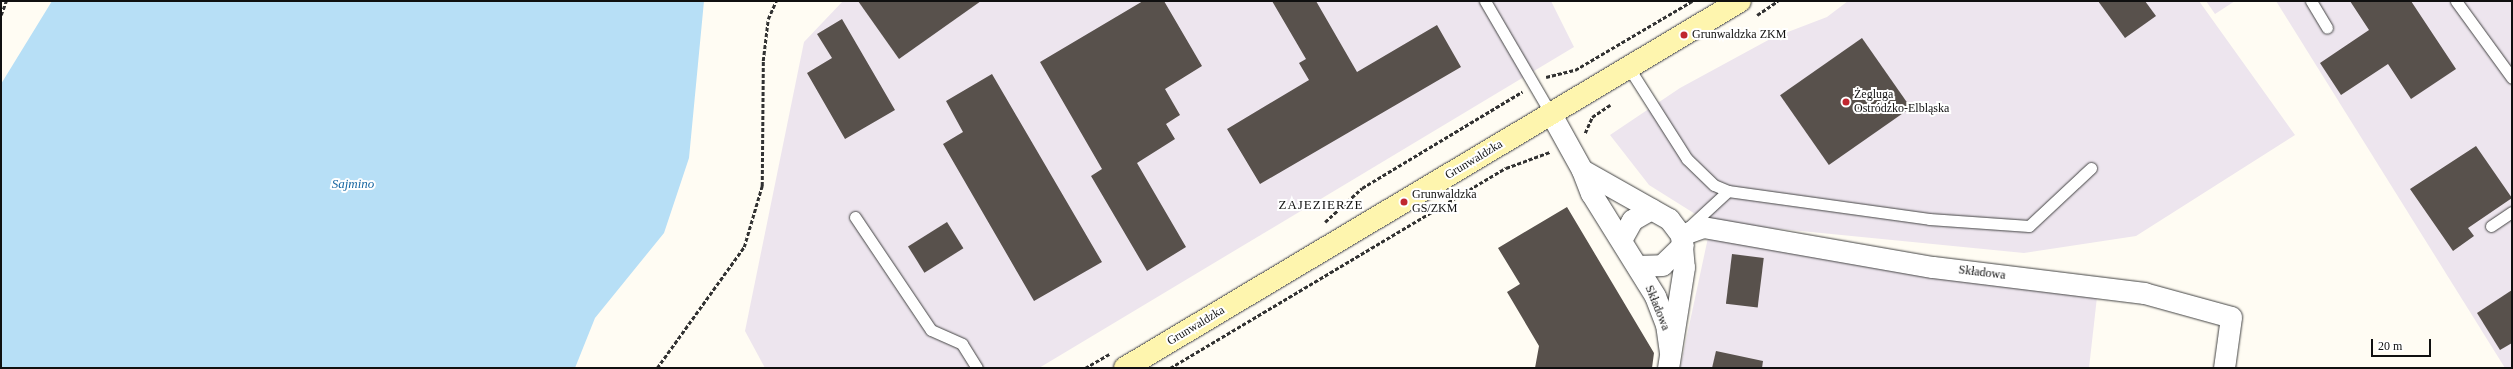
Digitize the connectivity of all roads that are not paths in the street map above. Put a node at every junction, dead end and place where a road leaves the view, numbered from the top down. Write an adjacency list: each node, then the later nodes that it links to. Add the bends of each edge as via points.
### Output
1 (1486, 1): 8 (lane)
2 (1740, 1): 6 (main road, Grunwaldzka)
3 (2311, 1): 5 (lane)
4 (2456, 1): 7 (lane)
5 (2328, 28)
6 (1629, 68): 8 (main road, Grunwaldzka); 11 (lane, via 1687,159 1714,185)
7 (2512, 78)
8 (1550, 114): 10 (street, Składowa); 19 (main road, Grunwaldzka)
9 (2091, 168): 11 (lane, via 2029,226 1929,219)
10 (1582, 170): 12 (street); 16 (street, Składowa, via 1591,194)
11 (1728, 191): 17 (lane)
12 (1651, 209): 16 (street, via 1632,220); 17 (street, via 1677,226)
13 (2512, 212): 15 (lane)
14 (854, 217): 21 (lane, via 931,330 962,344)
15 (2491, 226)
16 (1621, 240): 18 (street, Składowa)
17 (1682, 240): 18 (street, Składowa, via 1662,265); 20 (street, Składowa, via 1684,267); 22 (street, Składowa, via 1703,227 1933,267 2144,293 2231,317)
18 (1637, 266): 20 (street, Składowa, via 1666,324)
19 (1118, 360)
20 (1669, 360)
21 (978, 368)
22 (2224, 368)

